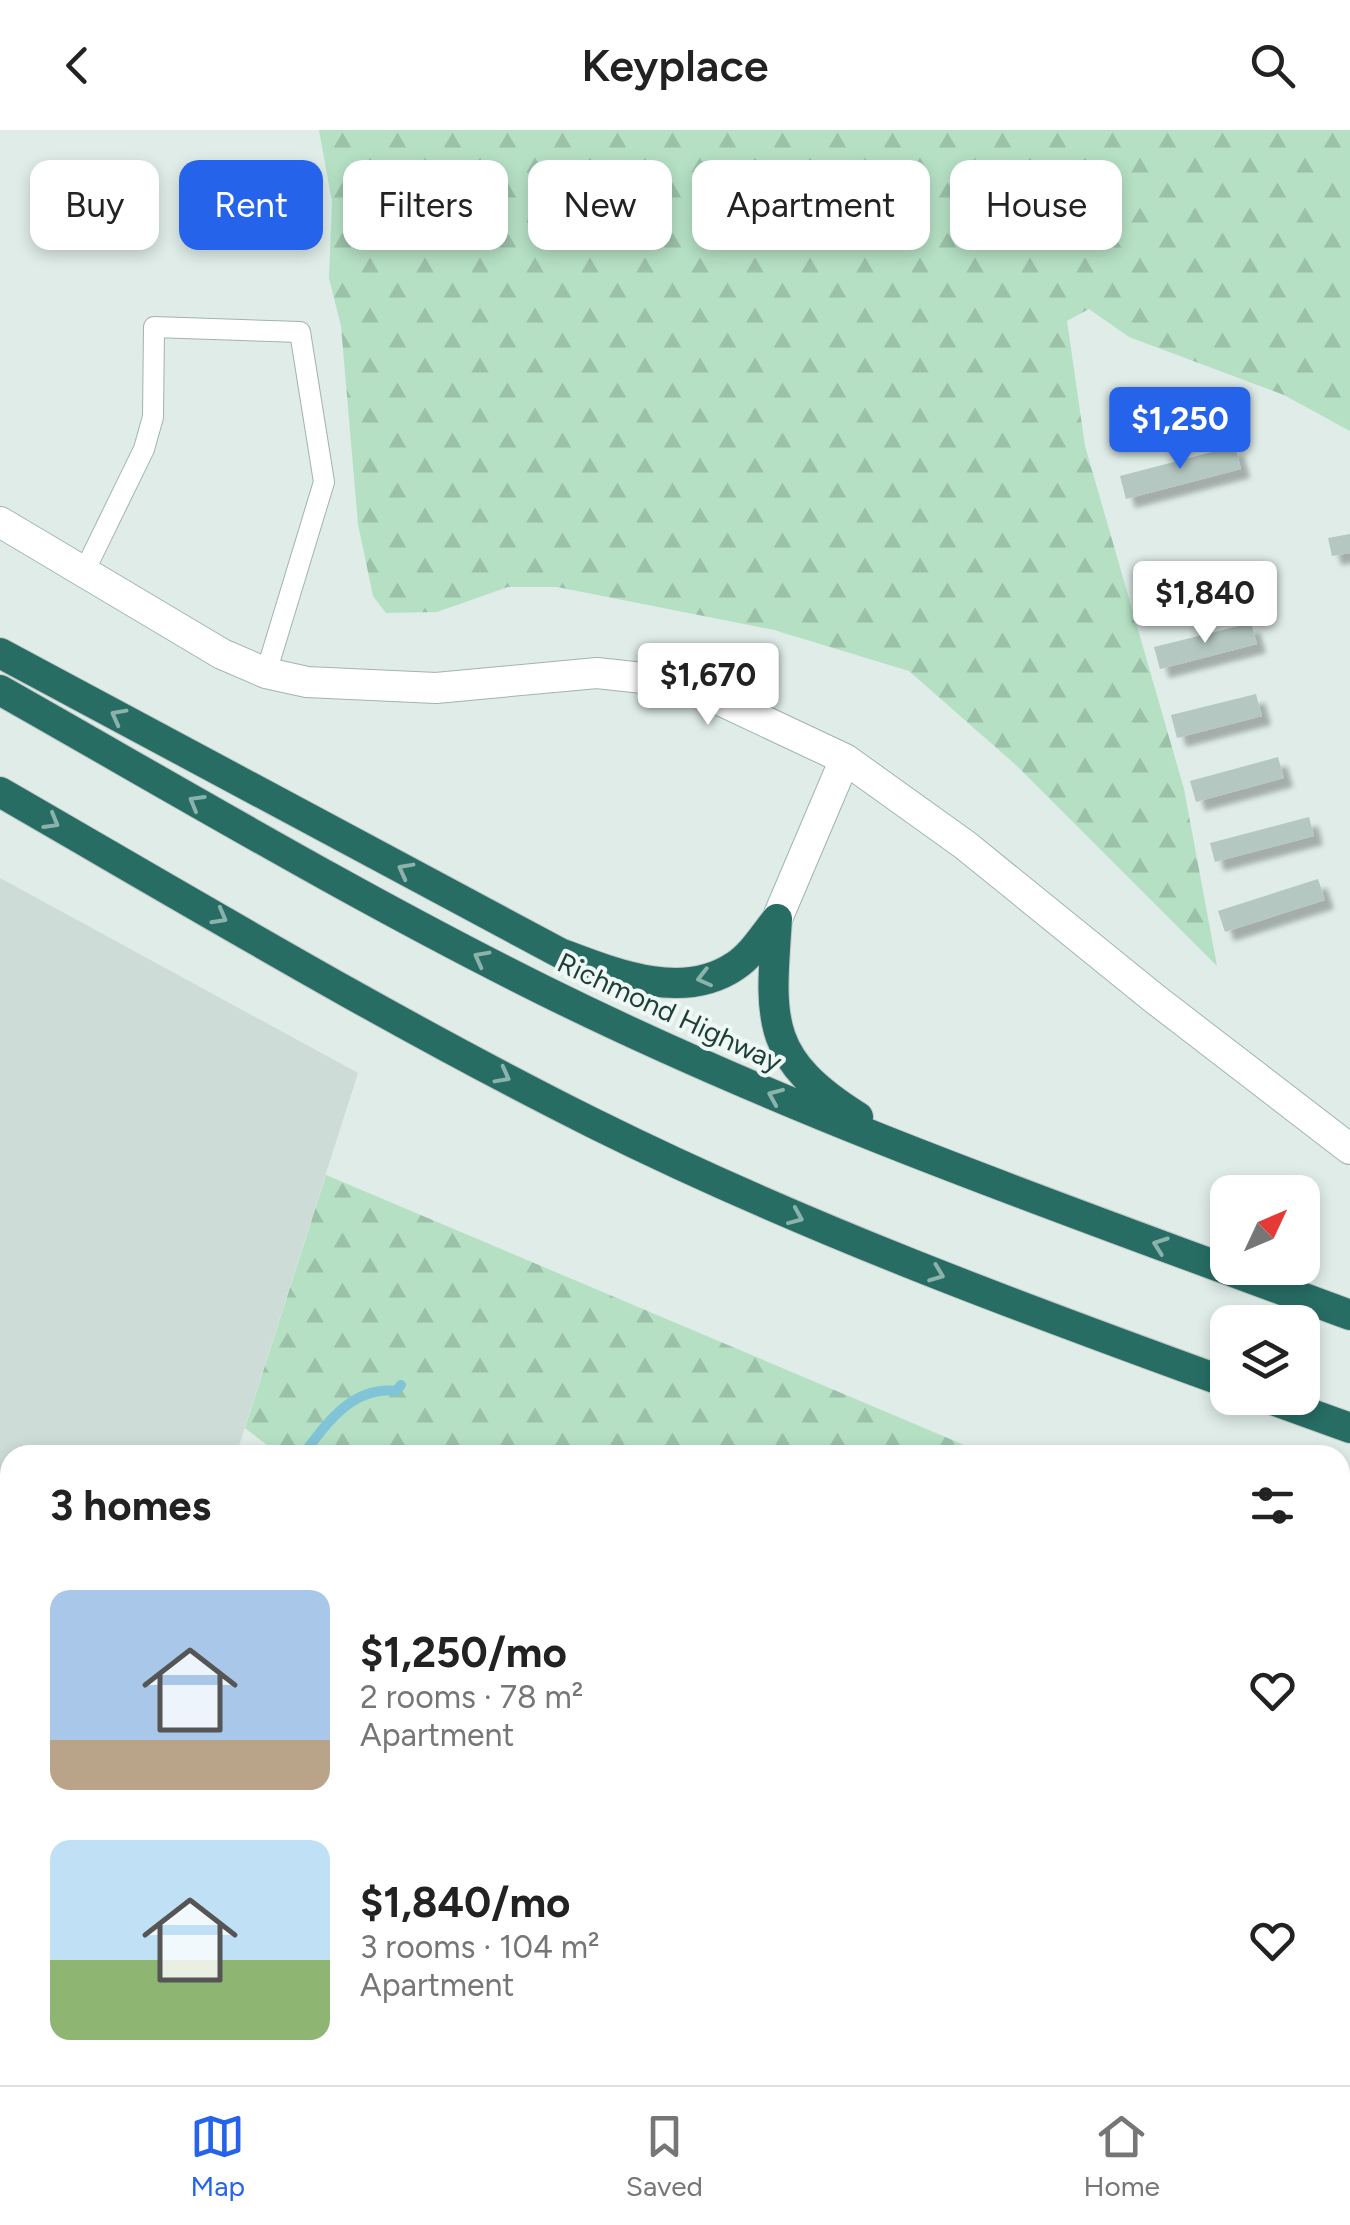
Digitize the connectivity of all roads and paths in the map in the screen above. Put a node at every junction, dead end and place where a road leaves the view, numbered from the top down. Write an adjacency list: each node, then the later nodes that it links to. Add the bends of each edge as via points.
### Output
1 (0, 522): 2 (street)
2 (84, 572): 4 (street); 4 (lane, via 144,449 152,417 154,326 300,332 324,482)
3 (0, 652): 8 (highway, one-way to 3, via 750,954 715,977 655,982 612,972 560,953)
4 (266, 673): 6 (street, via 307,682 436,688 597,673 652,678 712,696)
5 (0, 690): 10 (highway, Richmond Highway, one-way to 5, via 899,1148 545,991 354,892)
6 (845, 759): 8 (street); 9 (street, via 965,845)
7 (0, 792): 12 (highway, one-way to 12, via 436,1041 627,1139 846,1238)
8 (777, 919): 10 (highway, via 775,1023 805,1075 882,1132)
9 (1350, 1149)
10 (1028, 1196): 11 (highway, Richmond Highway, one-way to 10)
11 (1350, 1315)
12 (1210, 1377)
13 (1314, 1415): 14 (highway)
14 (1350, 1428)

